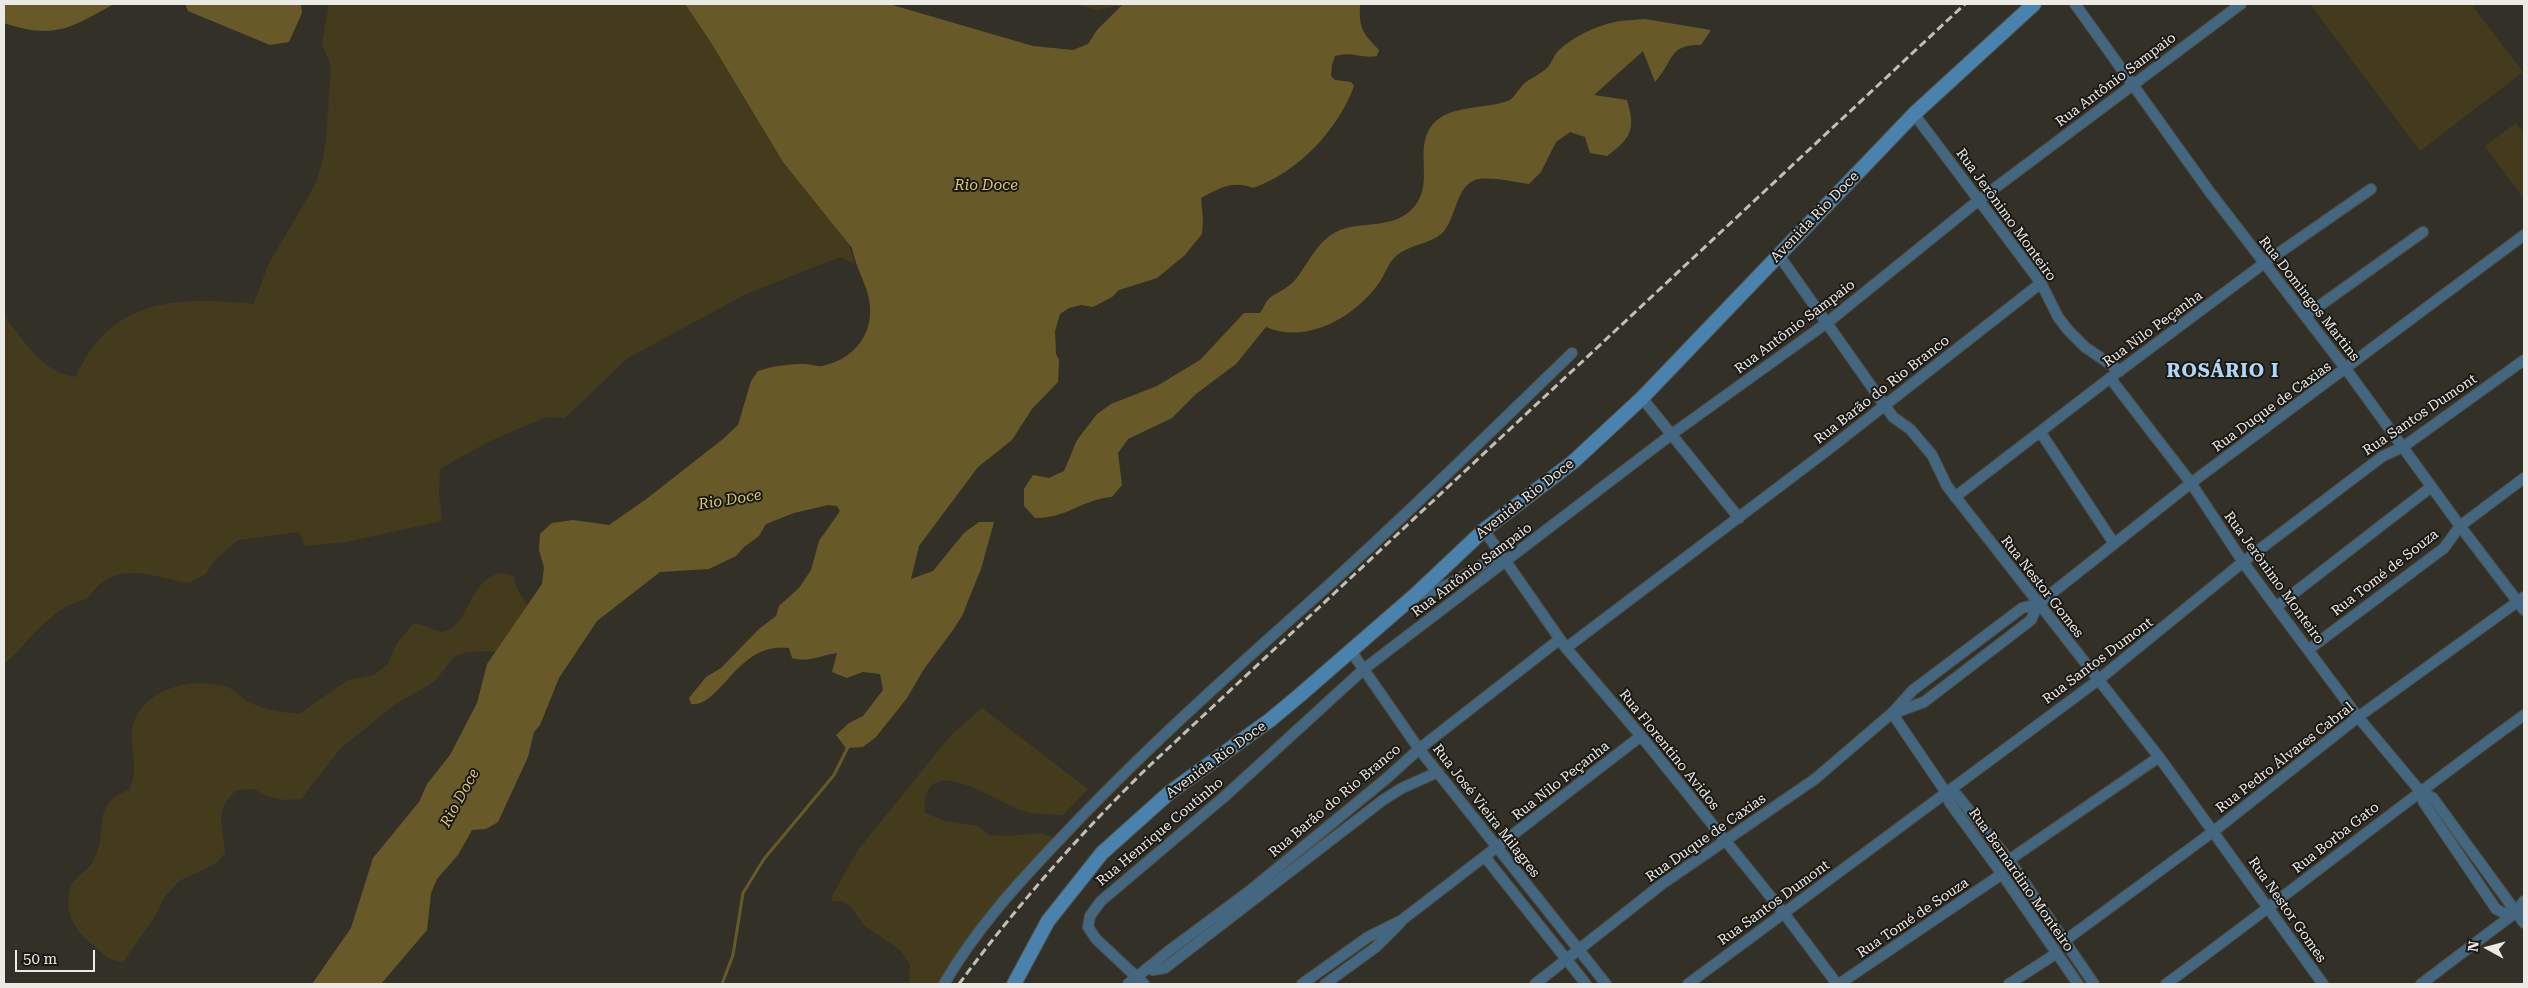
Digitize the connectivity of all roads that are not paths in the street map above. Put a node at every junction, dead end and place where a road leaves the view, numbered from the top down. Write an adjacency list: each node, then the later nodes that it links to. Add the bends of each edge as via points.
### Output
1 (2034, 4): 5 (street, Avenida Rio Doce)
2 (2075, 4): 4 (street, Rua Domingos Martins)
3 (2241, 4): 4 (street, Rua Antônio Sampaio)
4 (2132, 86): 7 (street, Rua Antônio Sampaio); 11 (street, Rua Domingos Martins)
5 (1914, 114): 7 (street, Rua Jerônimo Monteiro); 10 (street, Avenida Rio Doce)
6 (2371, 189): 11 (street, Rua Nilo Peçanha)
7 (1979, 200): 12 (street, Rua Jerônimo Monteiro); 14 (street, Rua Antônio Sampaio)
8 (2423, 232): 13 (street)
9 (2524, 235): 17 (street, Rua Duque de Caxias)
10 (1778, 254): 14 (street, Rua Nestor Gomes); 20 (street, Avenida Rio Doce)
11 (2264, 264): 13 (street, Rua Domingos Martins); 18 (street, Rua Nilo Peçanha)
12 (2041, 282): 18 (street, Rua Jerônimo Monteiro, via 2068,330); 21 (street, Rua Barão do Rio Branco)
13 (2304, 316): 17 (street, Rua Domingos Martins)
14 (1828, 322): 21 (street, Rua Nestor Gomes); 23 (street, Rua Antônio Sampaio)
15 (1572, 353): 72 (street, via 1108,788 1002,900 963,952)
16 (2524, 363): 24 (street, Rua Santos Dumont)
17 (2346, 369): 24 (street, Rua Domingos Martins); 26 (street, Rua Duque de Caxias)
18 (2120, 371): 19 (street, Rua Nilo Peçanha)
19 (2110, 378): 22 (street, Rua Nilo Peçanha); 26 (street, Rua Jerônimo Monteiro)
20 (1642, 398): 23 (street); 31 (street, Avenida Rio Doce, via 1573,462)
21 (1885, 405): 28 (street, Rua Nestor Gomes, via 1932,455); 29 (street, Rua Barão do Rio Branco)
22 (2041, 433): 28 (street, Rua Nilo Peçanha); 32 (street)
23 (1672, 434): 29 (street); 34 (street, Rua Antônio Sampaio)
24 (2403, 447): 27 (street, Rua Domingos Martins); 35 (street, Rua Santos Dumont, via 2382,456)
25 (2524, 478): 30 (street, Rua Tomé de Souza)
26 (2191, 483): 32 (street, Rua Duque de Caxias); 35 (street, Rua Jerônimo Monteiro)
27 (2431, 486): 30 (street, Rua Domingos Martins); 39 (street)
28 (1955, 497): 38 (street, Rua Nestor Gomes)
29 (1739, 518): 40 (street, Rua Barão do Rio Branco)
30 (2460, 526): 37 (street, Rua Domingos Martins); 41 (street, Rua Tomé de Souza, via 2444,548)
31 (1484, 530): 33 (street, Rua Florentino Avidos); 36 (street, Avenida Rio Doce)
32 (2113, 542): 38 (street, Rua Duque de Caxias)
33 (1501, 552): 34 (street, Rua Florentino Avidos); 36 (street, via 1443,586)
34 (1507, 561): 40 (street, Rua Florentino Avidos); 43 (street, Rua Antônio Sampaio)
35 (2243, 562): 39 (street, Rua Jerônimo Monteiro); 44 (street, Rua Santos Dumont)
36 (1415, 595): 42 (street, Avenida Rio Doce)
37 (2522, 603): 47 (street, Rua Pedro Álvares Cabral)
38 (2038, 604): 44 (street, Rua Nestor Gomes); 45 (street, Rua Duque de Caxias, via 2022,608 1913,690); 45 (street, Rua Duque de Caxias, via 2031,620 1924,702)
39 (2276, 607): 41 (street, Rua Jerônimo Monteiro)
40 (1563, 643): 48 (street, Rua Florentino Avidos); 49 (street, Rua Barão do Rio Branco)
41 (2308, 650): 47 (street, Rua Jerônimo Monteiro)
42 (1351, 651): 43 (street, Rua José Vieira Milagres); 73 (street, Avenida Rio Doce, via 1270,720 1169,793 1102,853 1048,921)
43 (1364, 669): 49 (street, Rua José Vieira Milagres); 71 (street, Rua Henrique Coutinho, via 1224,798 1123,880 1090,916 1088,927 1096,940)
44 (2097, 681): 50 (street, Rua Nestor Gomes); 52 (street, Rua Santos Dumont)
45 (1892, 713): 52 (street, Rua Bernardino Monteiro); 55 (street, Rua Duque de Caxias, via 1815,779)
46 (2524, 715): 53 (street, Rua Borba Gato)
47 (2358, 717): 53 (street, Rua Jerônimo Monteiro); 54 (street, Rua Pedro Álvares Cabral)
48 (1641, 736): 55 (street, Rua Florentino Avidos); 56 (street, Rua Nilo Peçanha)
49 (1419, 749): 51 (street, Rua José Vieira Milagres); 70 (street, Rua Barão do Rio Branco, via 1252,888)
50 (2159, 757): 54 (street, Rua Nestor Gomes); 58 (street)
51 (1438, 772): 56 (street, Rua José Vieira Milagres); 70 (street, via 1383,800 1165,968)
52 (1946, 791): 58 (street, Rua Bernardino Monteiro, via 1957,795); 59 (street, Rua Bernardino Monteiro, via 1950,803); 62 (street, Rua Santos Dumont)
53 (2420, 791): 61 (street, Rua Borba Gato); 63 (street, Rua Jerônimo Monteiro, via 2433,798 2512,903); 63 (street, Rua Jerônimo Monteiro, via 2424,803 2496,909)
54 (2214, 831): 61 (street, Rua Nestor Gomes); 66 (street, Rua Pedro Álvares Cabral)
55 (1726, 843): 62 (street, Rua Florentino Avidos); 67 (street, Rua Duque de Caxias, via 1662,884)
56 (1498, 847): 57 (street, Rua Nilo Peçanha); 67 (street, Rua José Vieira Milagres)
57 (1485, 857): 64 (street, Rua Nilo Peçanha); 69 (street)
58 (2009, 860): 66 (street, Rua Bernardino Monteiro)
59 (2002, 874): 68 (street, Rua Bernardino Monteiro); 81 (street, Rua Tomé de Souza)
60 (2524, 901): 63 (street)
61 (2269, 908): 85 (street, Rua Borba Gato); 86 (street, Rua Nestor Gomes)
62 (1783, 912): 80 (street, Rua Santos Dumont); 81 (street, Rua Florentino Avidos)
63 (2515, 913): 65 (street, Rua Jerônimo Monteiro); 87 (street)
64 (1402, 920): 75 (street, Rua Nilo Peçanha, via 1368,937); 76 (street, Rua Nilo Peçanha, via 1376,947)
65 (2524, 923)
66 (2063, 942): 84 (street, Rua Bernardino Monteiro)
67 (1578, 950): 69 (street, Rua Duque de Caxias); 79 (street, Rua José Vieira Milagres)
68 (2057, 953): 82 (street); 83 (street, Rua Bernardino Monteiro)
69 (1566, 960): 77 (street, Rua Duque de Caxias); 78 (street)
70 (1147, 968): 71 (street, Rua Barão do Rio Branco)
71 (1141, 981): 74 (street, Rua Barão do Rio Branco)
72 (944, 984)
73 (1014, 984)
74 (1128, 984)
75 (1302, 984)
76 (1326, 984)
77 (1535, 984)
78 (1586, 984)
79 (1606, 984)
80 (1688, 984)
81 (1838, 984)
82 (2009, 984)
83 (2078, 984)
84 (2094, 984)
85 (2166, 984)
86 (2323, 984)
87 (2421, 984)

